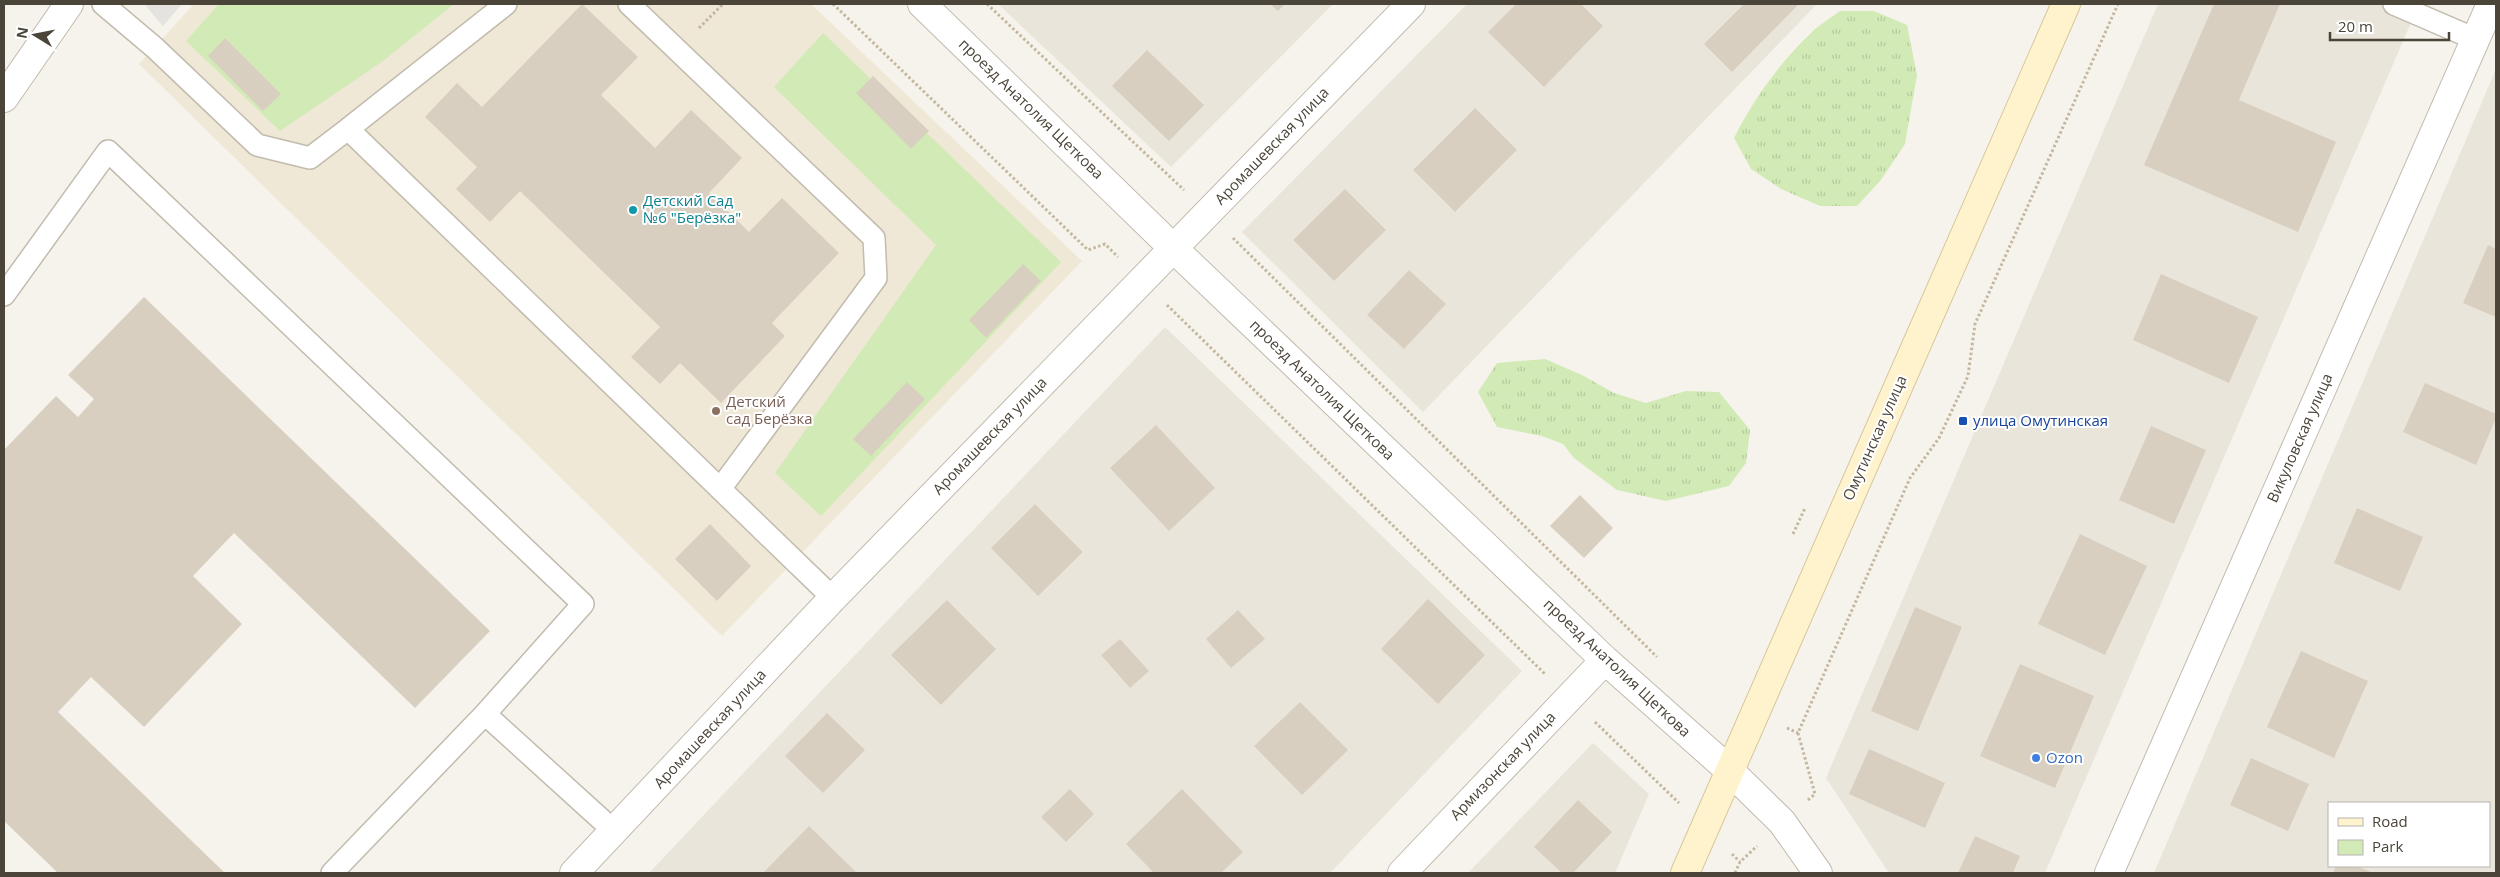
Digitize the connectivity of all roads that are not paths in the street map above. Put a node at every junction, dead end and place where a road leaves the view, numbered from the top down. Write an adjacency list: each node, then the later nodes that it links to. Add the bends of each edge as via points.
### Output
1 (69, 4): 11 (street)
2 (103, 4): 12 (lane, via 155,48 257,145 310,158)
3 (506, 4): 12 (lane)
4 (629, 4): 15 (lane, via 874,238 876,278)
5 (922, 4): 13 (street, проезд Анатолия Щеткова)
6 (1411, 4): 13 (street, Аромашевская улица)
7 (2066, 4): 19 (street, Омутинская улица)
8 (2394, 4): 10 (lane)
9 (2491, 4): 10 (street, Викуловская улица)
10 (2475, 39): 26 (street, Викуловская улица)
11 (4, 98)
12 (348, 130): 15 (lane)
13 (1172, 248): 16 (street, Аромашевская улица); 17 (street, проезд Анатолия Щеткова)
14 (4, 295): 18 (lane, via 108,150 583,604)
15 (720, 489): 16 (lane)
16 (833, 598): 20 (street, Аромашевская улица)
17 (1605, 660): 19 (street, проезд Анатолия Щеткова); 23 (street, Армизонская улица)
18 (485, 714): 20 (lane); 21 (lane)
19 (1729, 770): 24 (street, Омутинская улица); 25 (street, проезд Анатолия Щеткова, via 1782,822)
20 (614, 831): 22 (street, Аромашевская улица)
21 (332, 873)
22 (574, 873)
23 (1402, 873)
24 (1686, 873)
25 (1818, 873)
26 (2109, 873)

